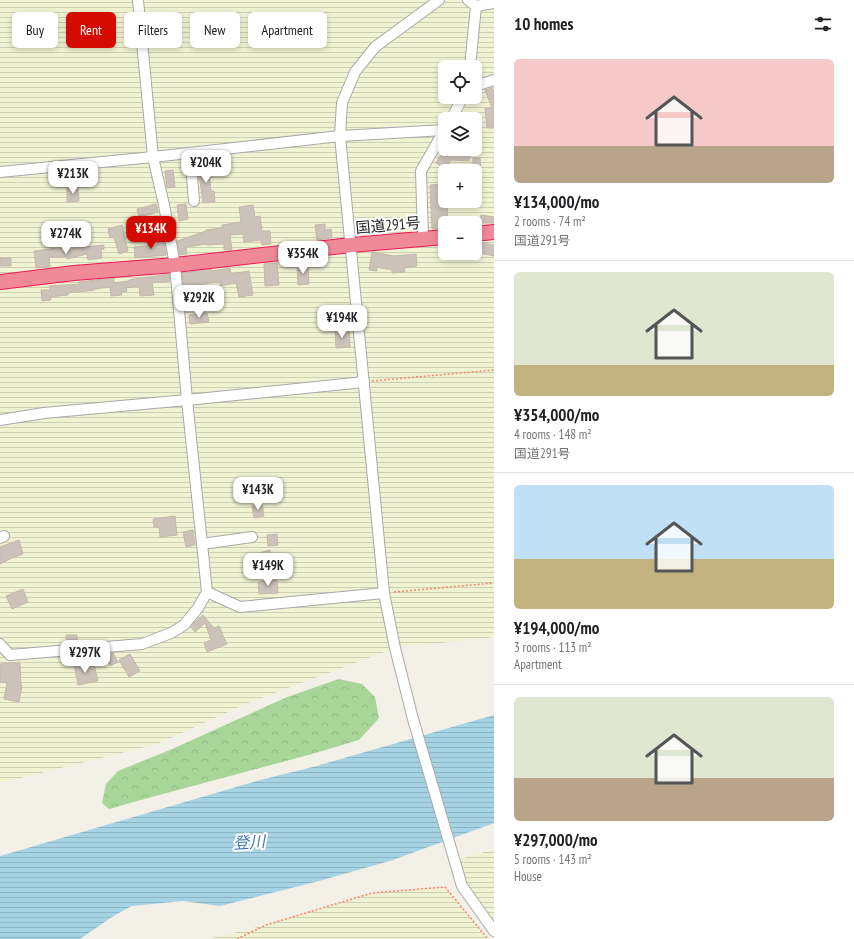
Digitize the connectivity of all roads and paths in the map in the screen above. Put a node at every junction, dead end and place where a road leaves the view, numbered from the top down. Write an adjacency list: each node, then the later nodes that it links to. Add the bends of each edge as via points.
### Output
1 (138, 0): 12 (street)
2 (440, 0): 9 (street, via 375,47 355,72 342,103)
3 (472, 3): 4 (street); 5 (street)
4 (494, 3)
5 (470, 60)
6 (494, 80): 7 (street)
7 (482, 84)
8 (438, 129): 9 (street)
9 (340, 136): 11 (street); 19 (street)
10 (438, 141): 18 (street, via 421,171)
11 (190, 153): 12 (street); 14 (street)
12 (153, 157): 13 (street); 20 (street)
13 (0, 172)
14 (194, 200)
15 (494, 232): 16 (highway)
16 (482, 233)
17 (438, 238): 18 (highway, 国道291号)
18 (423, 239): 19 (highway, 国道291号)
19 (351, 245): 20 (highway, 国道291号); 23 (street)
20 (175, 265): 21 (highway, 国道291号); 24 (street)
21 (0, 282)
22 (494, 370): 23 (path)
23 (364, 382): 24 (street); 30 (street)
24 (187, 400): 25 (street, via 44,413); 27 (street)
25 (0, 420)
26 (252, 537): 27 (street)
27 (202, 544): 29 (street)
28 (494, 583): 30 (path)
29 (207, 592): 30 (street, via 240,607); 31 (street, via 184,625 171,634 142,644 10,655)
30 (384, 593): 32 (street, via 413,719 462,886)
31 (0, 644)
32 (494, 931)
33 (237, 939): 34 (path, via 266,925 372,893 445,887)
34 (488, 939)

